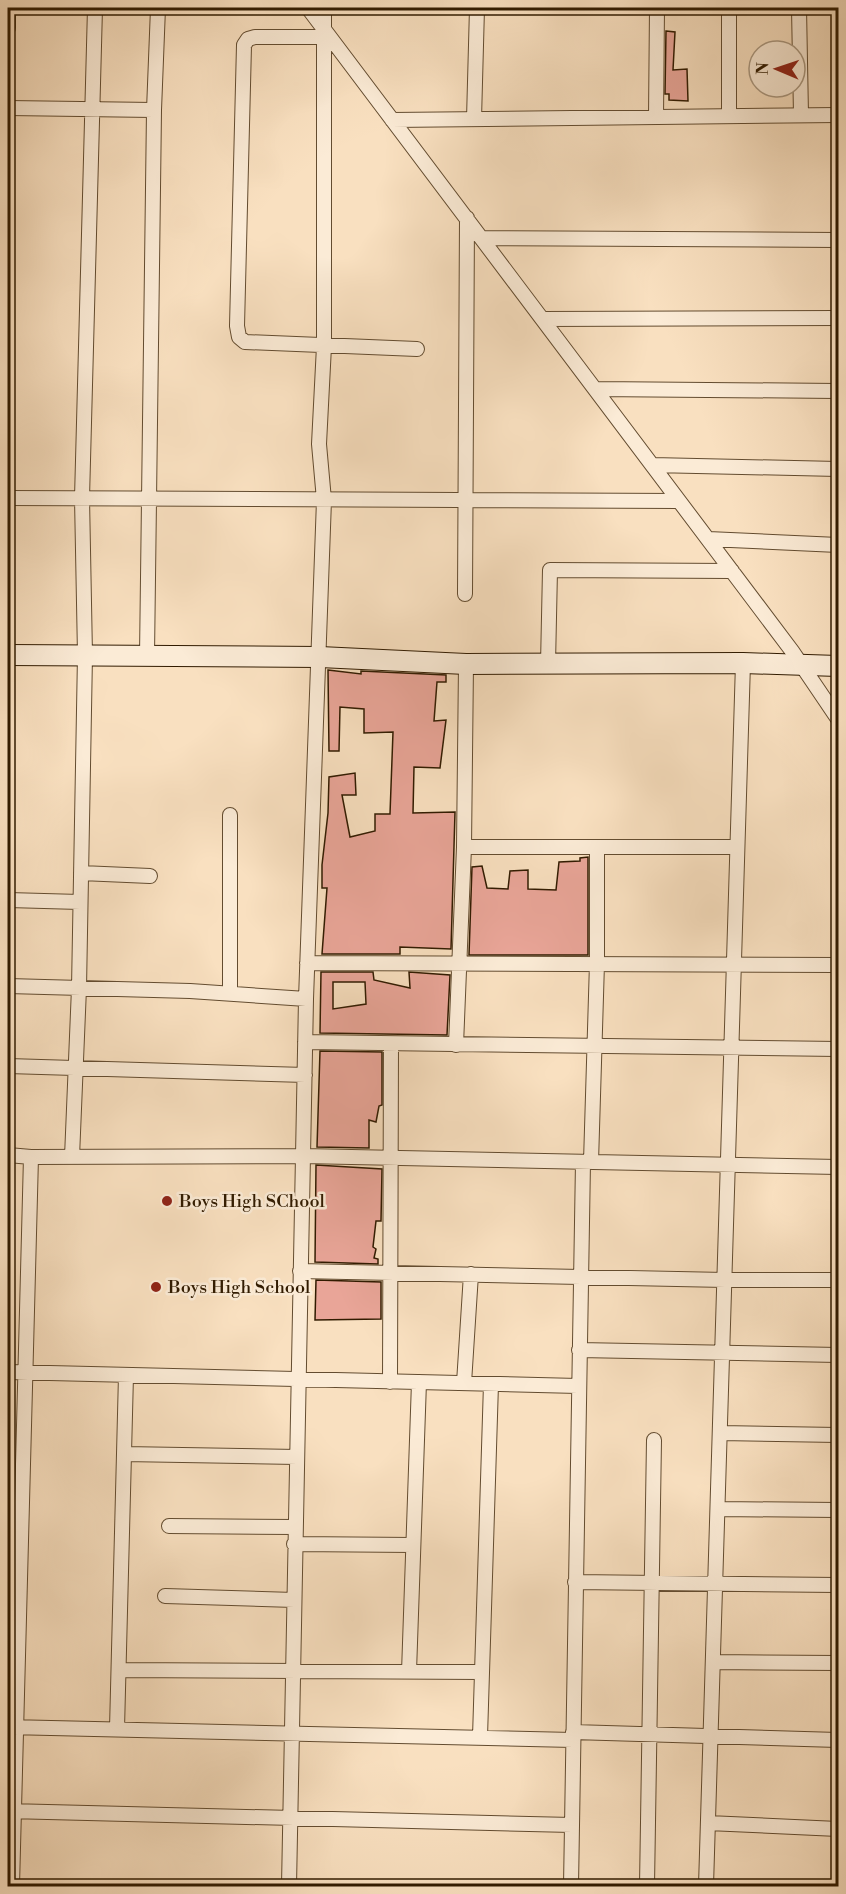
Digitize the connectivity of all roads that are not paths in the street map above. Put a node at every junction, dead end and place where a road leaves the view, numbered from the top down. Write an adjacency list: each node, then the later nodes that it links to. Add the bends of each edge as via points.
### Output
1 (8, 8): 10 (street)
2 (95, 8): 13 (street)
3 (158, 8): 14 (street)
4 (308, 8): 11 (street)
5 (324, 8): 11 (street)
6 (477, 8): 19 (street)
7 (657, 8): 18 (street)
8 (729, 8): 17 (street)
9 (799, 8): 16 (street)
10 (8, 28)
11 (323, 32): 20 (street); 26 (street); 26 (street, via 255,37 244,45 237,326 239,337 245,342)
12 (8, 108): 13 (street)
13 (93, 109): 14 (street); 33 (street)
14 (154, 110): 34 (street)
15 (838, 114): 16 (street)
16 (801, 115): 17 (street)
17 (729, 116): 18 (street)
18 (656, 117): 19 (street)
19 (474, 119): 20 (street)
20 (392, 120): 21 (street)
21 (467, 218): 22 (street); 36 (street)
22 (482, 238): 23 (street); 25 (street)
23 (838, 240)
24 (838, 318): 25 (street)
25 (543, 319): 28 (street)
26 (324, 346): 27 (street); 35 (street, via 319,444)
27 (417, 349)
28 (595, 389): 29 (street); 30 (street)
29 (838, 391)
30 (652, 465): 31 (street); 37 (street)
31 (838, 469)
32 (8, 498): 33 (street)
33 (82, 498): 34 (street); 43 (street)
34 (149, 499): 35 (street); 44 (street)
35 (324, 500): 36 (street); 45 (street)
36 (466, 500): 37 (street); 41 (street)
37 (679, 501): 38 (street)
38 (708, 539): 39 (street); 40 (street)
39 (838, 545)
40 (732, 571): 48 (street, via 550,570); 50 (street)
41 (465, 594)
42 (8, 655): 43 (street)
43 (85, 655): 44 (street); 56 (street)
44 (147, 656): 45 (street)
45 (320, 657): 47 (street); 61 (street)
46 (743, 663): 48 (street); 50 (street); 55 (street)
47 (466, 664): 48 (street); 53 (street)
48 (548, 664)
49 (838, 666): 50 (street)
50 (804, 667): 51 (street)
51 (838, 719)
52 (230, 815): 67 (street)
53 (464, 847): 54 (street); 60 (street)
54 (597, 847): 55 (street); 62 (street)
55 (737, 847): 63 (street)
56 (81, 873): 57 (street); 59 (street)
57 (150, 876)
58 (8, 900): 59 (street)
59 (80, 902): 66 (street)
60 (461, 962): 61 (street); 62 (street); 71 (street)
61 (307, 963): 68 (street)
62 (597, 963): 63 (street); 72 (street)
63 (734, 963): 64 (street); 73 (street)
64 (838, 965)
65 (8, 986): 66 (street)
66 (79, 988): 67 (street); 76 (street)
67 (230, 994): 68 (street)
68 (306, 999): 69 (street)
69 (305, 1042): 70 (street); 77 (street)
70 (391, 1044): 71 (street); 82 (street)
71 (456, 1045): 72 (street)
72 (594, 1047): 73 (street); 83 (street)
73 (731, 1049): 74 (street); 84 (street)
74 (838, 1049)
75 (8, 1066): 76 (street)
76 (74, 1068): 77 (street); 81 (street)
77 (305, 1075): 79 (street)
78 (8, 1155): 80 (street)
79 (303, 1156): 81 (street); 82 (street); 86 (street)
80 (31, 1157): 81 (street); 96 (street)
81 (72, 1157)
82 (391, 1158): 83 (street); 87 (street)
83 (587, 1162): 84 (street); 89 (street)
84 (728, 1164): 85 (street); 90 (street)
85 (838, 1167)
86 (300, 1271): 87 (street); 98 (street)
87 (390, 1273): 88 (street); 99 (street)
88 (471, 1274): 89 (street); 101 (street)
89 (580, 1276): 90 (street); 92 (street)
90 (725, 1280): 91 (street); 93 (street)
91 (838, 1280)
92 (579, 1350): 93 (street); 103 (street)
93 (722, 1353): 94 (street); 104 (street)
94 (838, 1355)
95 (8, 1371): 96 (street)
96 (25, 1372): 97 (street); 109 (street)
97 (126, 1375): 98 (street); 107 (street)
98 (298, 1379): 99 (street); 108 (street)
99 (390, 1382): 100 (street)
100 (419, 1382): 101 (street); 115 (street)
101 (464, 1383): 102 (street)
102 (491, 1384): 103 (street); 129 (street)
103 (579, 1386): 117 (street)
104 (720, 1433): 105 (street); 110 (street)
105 (838, 1435)
106 (654, 1440): 118 (street)
107 (124, 1454): 108 (street); 126 (street)
108 (297, 1457): 113 (street)
109 (15, 1492): 116 (street)
110 (718, 1509): 111 (street); 119 (street)
111 (838, 1510)
112 (169, 1526): 113 (street)
113 (295, 1527): 114 (street)
114 (294, 1544): 115 (street); 122 (street)
115 (413, 1545): 128 (street)
116 (14, 1572): 123 (street)
117 (575, 1582): 118 (street); 134 (street)
118 (651, 1584): 119 (street); 133 (street)
119 (716, 1584): 120 (street); 124 (street)
120 (838, 1586)
121 (165, 1596): 122 (street)
122 (294, 1600): 127 (street)
123 (13, 1648): 130 (street)
124 (713, 1662): 125 (street); 136 (street)
125 (838, 1664)
126 (119, 1670): 127 (street); 131 (street)
127 (294, 1671): 128 (street); 132 (street)
128 (409, 1672): 129 (street)
129 (482, 1672): 135 (street)
130 (11, 1727): 131 (street); 138 (street)
131 (117, 1729): 132 (street)
132 (290, 1733): 135 (street); 139 (street)
133 (651, 1735): 134 (street); 136 (street); 146 (street)
134 (573, 1736): 135 (street); 141 (street)
135 (480, 1737)
136 (711, 1737): 137 (street); 140 (street)
137 (838, 1740)
138 (11, 1811): 139 (street); 143 (street)
139 (290, 1818): 141 (street); 144 (street)
140 (708, 1822): 142 (street); 147 (street)
141 (572, 1825): 145 (street)
142 (838, 1829)
143 (12, 1887)
144 (289, 1887)
145 (571, 1887)
146 (647, 1887)
147 (706, 1887)

